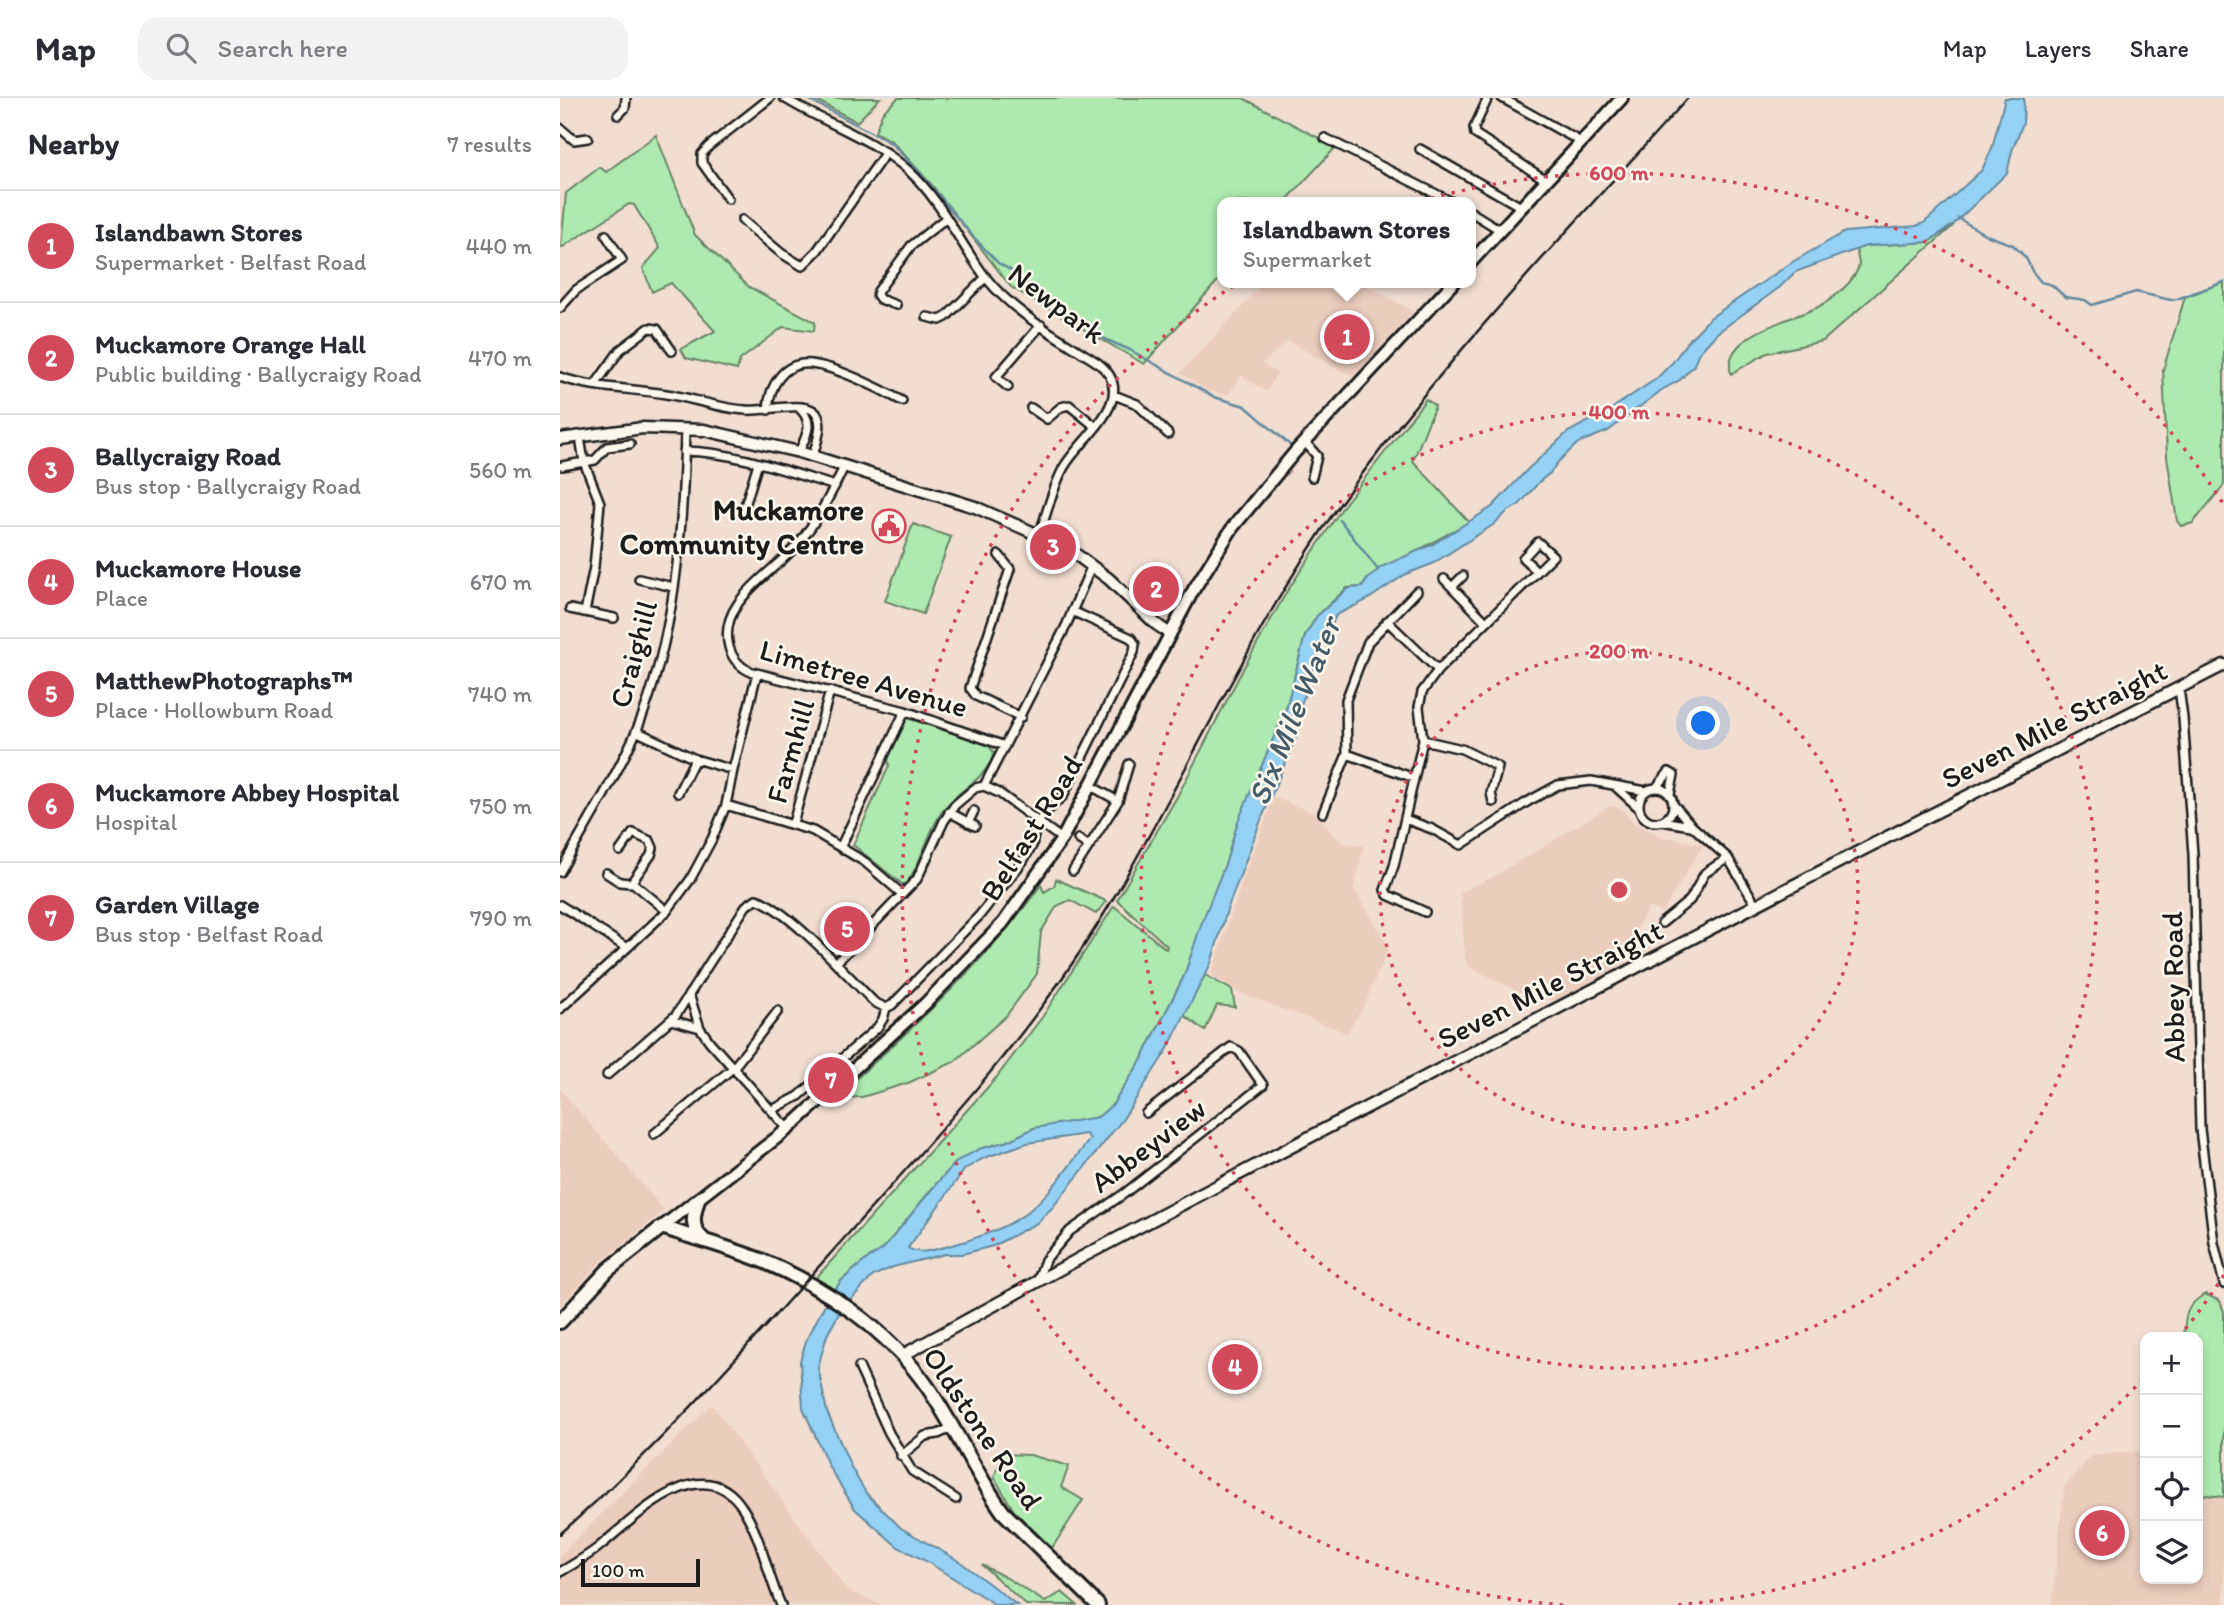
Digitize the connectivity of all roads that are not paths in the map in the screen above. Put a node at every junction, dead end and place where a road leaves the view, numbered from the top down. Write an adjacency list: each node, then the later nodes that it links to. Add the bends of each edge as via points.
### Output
1 (626, 98): 7 (street)
2 (769, 98): 16 (street, via 702,154 702,163)
3 (784, 98): 13 (street, Newpark)
4 (1488, 98): 14 (street, via 1475,134)
5 (1502, 98): 11 (street)
6 (1622, 98): 11 (main road)
7 (618, 115)
8 (560, 128): 9 (street, via 573,139)
9 (588, 138)
10 (1325, 138): 15 (street)
11 (1581, 142): 14 (main road)
12 (1420, 149): 17 (street)
13 (886, 152): 19 (street, Newpark, via 919,181); 20 (street, via 802,266)
14 (1546, 180): 17 (main road)
15 (1442, 197)
16 (728, 199)
17 (1521, 208): 21 (main road)
18 (1476, 215): 21 (street)
19 (946, 218): 24 (street, Newpark); 26 (street, via 911,246 878,291 878,298)
20 (742, 220)
21 (1500, 230): 23 (main road)
22 (606, 235): 27 (street, via 622,260 576,290)
23 (1476, 256)
24 (986, 277): 28 (street, via 946,317); 29 (street, Newpark, via 1010,304)
25 (1448, 288): 44 (main road, Belfast Road)
26 (896, 305)
27 (560, 308)
28 (927, 317)
29 (1041, 325): 33 (street, via 996,377); 34 (street, Newpark, via 1103,367)
30 (672, 351): 32 (street, via 657,329 649,328 620,350)
31 (560, 377): 32 (street)
32 (594, 386): 38 (street)
33 (1008, 387)
34 (1114, 394): 39 (street); 41 (street, via 1138,404)
35 (902, 401): 38 (street, via 862,381 806,364 776,380)
36 (798, 407): 38 (street); 47 (street, via 809,423); 48 (street, via 811,409 819,418)
37 (1031, 408): 39 (street, via 1047,419 1069,405)
38 (768, 410)
39 (1096, 427): 56 (street, via 1063,468)
40 (685, 429): 42 (main road, via 643,428); 46 (street, Craighill); 47 (main road, via 728,434)
41 (1168, 434)
42 (580, 437): 43 (main road); 49 (street)
43 (560, 439)
44 (1305, 442): 53 (street, via 1317,456); 72 (main road, Belfast Road, via 1233,527)
45 (630, 444): 49 (street, via 607,447 595,460)
46 (684, 451): 50 (street); 63 (street, Craighill)
47 (799, 452): 48 (main road)
48 (813, 456): 52 (main road)
49 (584, 462): 51 (street); 68 (street, via 600,503)
50 (758, 463): 54 (street); 55 (street)
51 (562, 466)
52 (844, 467): 54 (street, Limetree Avenue); 56 (main road, via 975,507)
53 (1312, 477)
54 (835, 486): 75 (street, Limetree Avenue, via 797,545 731,616 727,633 730,653 744,668)
55 (744, 509)
56 (1040, 533): 58 (main road)
57 (999, 555): 79 (street, via 1010,569 970,688 976,696)
58 (1092, 565): 67 (street); 72 (main road)
59 (1537, 571): 71 (street)
60 (1463, 576): 64 (street)
61 (639, 579): 63 (street)
62 (1444, 579): 64 (street)
63 (673, 587): 80 (street, Craighill, via 660,657)
64 (1452, 587): 71 (street)
65 (1418, 591): 70 (street)
66 (570, 609): 68 (street)
67 (1072, 611): 79 (street); 105 (street, via 1131,638 1135,648 1063,796)
68 (585, 612): 69 (street)
69 (614, 618)
70 (1387, 621): 74 (street); 83 (street, via 1368,642 1347,694)
71 (1486, 622): 74 (street)
72 (1170, 634): 90 (main road, Belfast Road)
73 (2224, 665): 76 (main road, Seven Mile Straight)
74 (1438, 670): 81 (street, via 1419,700)
75 (757, 673): 77 (street, Limetree Avenue); 86 (street)
76 (2179, 688): 120 (main road, Seven Mile Straight); 142 (street, Abbey Road, via 2193,854 2200,1129 2214,1243)
77 (830, 691): 78 (street, Limetree Avenue); 106 (street, Farmhill)
78 (905, 711): 82 (street, Limetree Avenue); 110 (street)
79 (1021, 717): 82 (street)
80 (636, 731): 84 (street); 115 (street, Craighill)
81 (1423, 740): 87 (street); 96 (street, via 1462,749 1498,767)
82 (1005, 746): 89 (street)
83 (1347, 754): 87 (street); 102 (street)
84 (695, 759): 86 (street); 93 (street)
85 (1129, 764): 95 (street, via 1121,774 1124,786)
86 (733, 770): 98 (street)
87 (1414, 778): 103 (street)
88 (1610, 785): 92 (street); 100 (street, via 1627,795); 103 (street, via 1585,781 1550,788 1463,845)
89 (984, 786): 101 (street, via 966,794); 105 (street)
90 (1091, 786): 95 (street); 108 (main road, Belfast Road)
91 (1656, 788): 92 (street); 94 (street); 94 (street, via 1669,772 1674,775)
92 (1646, 791): 100 (street)
93 (678, 793)
94 (1670, 794): 97 (street)
95 (1118, 801): 111 (street)
96 (1493, 802)
97 (1674, 804): 104 (street, via 1670,815); 107 (street)
98 (726, 805): 106 (street); 121 (street, via 700,863)
99 (974, 811): 101 (street, via 972,824)
100 (1640, 811): 104 (street, via 1651,821)
101 (949, 812): 118 (street, via 921,873)
102 (1323, 813)
103 (1405, 820): 122 (street, via 1385,892)
104 (1661, 821): 107 (street)
105 (1038, 822): 108 (street); 127 (street, via 1031,849 999,892)
106 (793, 823): 110 (street)
107 (1692, 826): 113 (street)
108 (1062, 839): 136 (main road, Belfast Road, via 1003,923 925,1004)
109 (1077, 839): 111 (street)
110 (841, 846): 118 (street)
111 (1089, 846): 114 (street)
112 (620, 851): 117 (street, via 633,834 653,845)
113 (1728, 858): 120 (street); 123 (street, via 1705,873 1690,900)
114 (1073, 871)
115 (560, 872)
116 (606, 873): 117 (street)
117 (632, 882): 121 (street)
118 (902, 894): 125 (street)
119 (560, 905): 124 (street)
120 (1756, 905): 141 (main road, Seven Mile Straight)
121 (667, 911): 124 (street)
122 (1425, 912)
123 (1662, 923)
124 (627, 948): 128 (street)
125 (835, 963): 126 (street, via 787,919 756,899 746,906); 127 (street)
126 (689, 994): 130 (street); 131 (street)
127 (886, 1008): 134 (street, via 877,1028 799,1096)
128 (560, 1009)
129 (778, 1011): 132 (street)
130 (671, 1020): 131 (street); 133 (street)
131 (700, 1027): 132 (street)
132 (734, 1067): 134 (street); 137 (street)
133 (607, 1075)
134 (772, 1110): 136 (street)
135 (1146, 1113): 141 (street, Abbeyview, via 1234,1047 1263,1085 1070,1231 1045,1260)
136 (788, 1129): 138 (main road, Belfast Road)
137 (654, 1134)
138 (698, 1200): 139 (main road, Belfast Road); 140 (highway, via 692,1222)
139 (662, 1227): 140 (highway, Oldstone Road); 143 (highway, Belfast Road, via 608,1270)
140 (706, 1242): 144 (highway, Oldstone Road, via 757,1259 818,1289 854,1312)
141 (1037, 1282): 144 (main road, Seven Mile Straight)
142 (2224, 1284)
143 (560, 1322)
144 (903, 1355): 146 (highway, Oldstone Road)
145 (859, 1367): 147 (street)
146 (953, 1427): 147 (street, via 925,1436); 151 (highway, Oldstone Road, via 1003,1512)
147 (901, 1456): 148 (street, via 912,1471)
148 (956, 1499)
149 (560, 1572): 150 (street, via 657,1500 682,1486 706,1485 730,1494 743,1508)
150 (781, 1605)
151 (1098, 1605)

